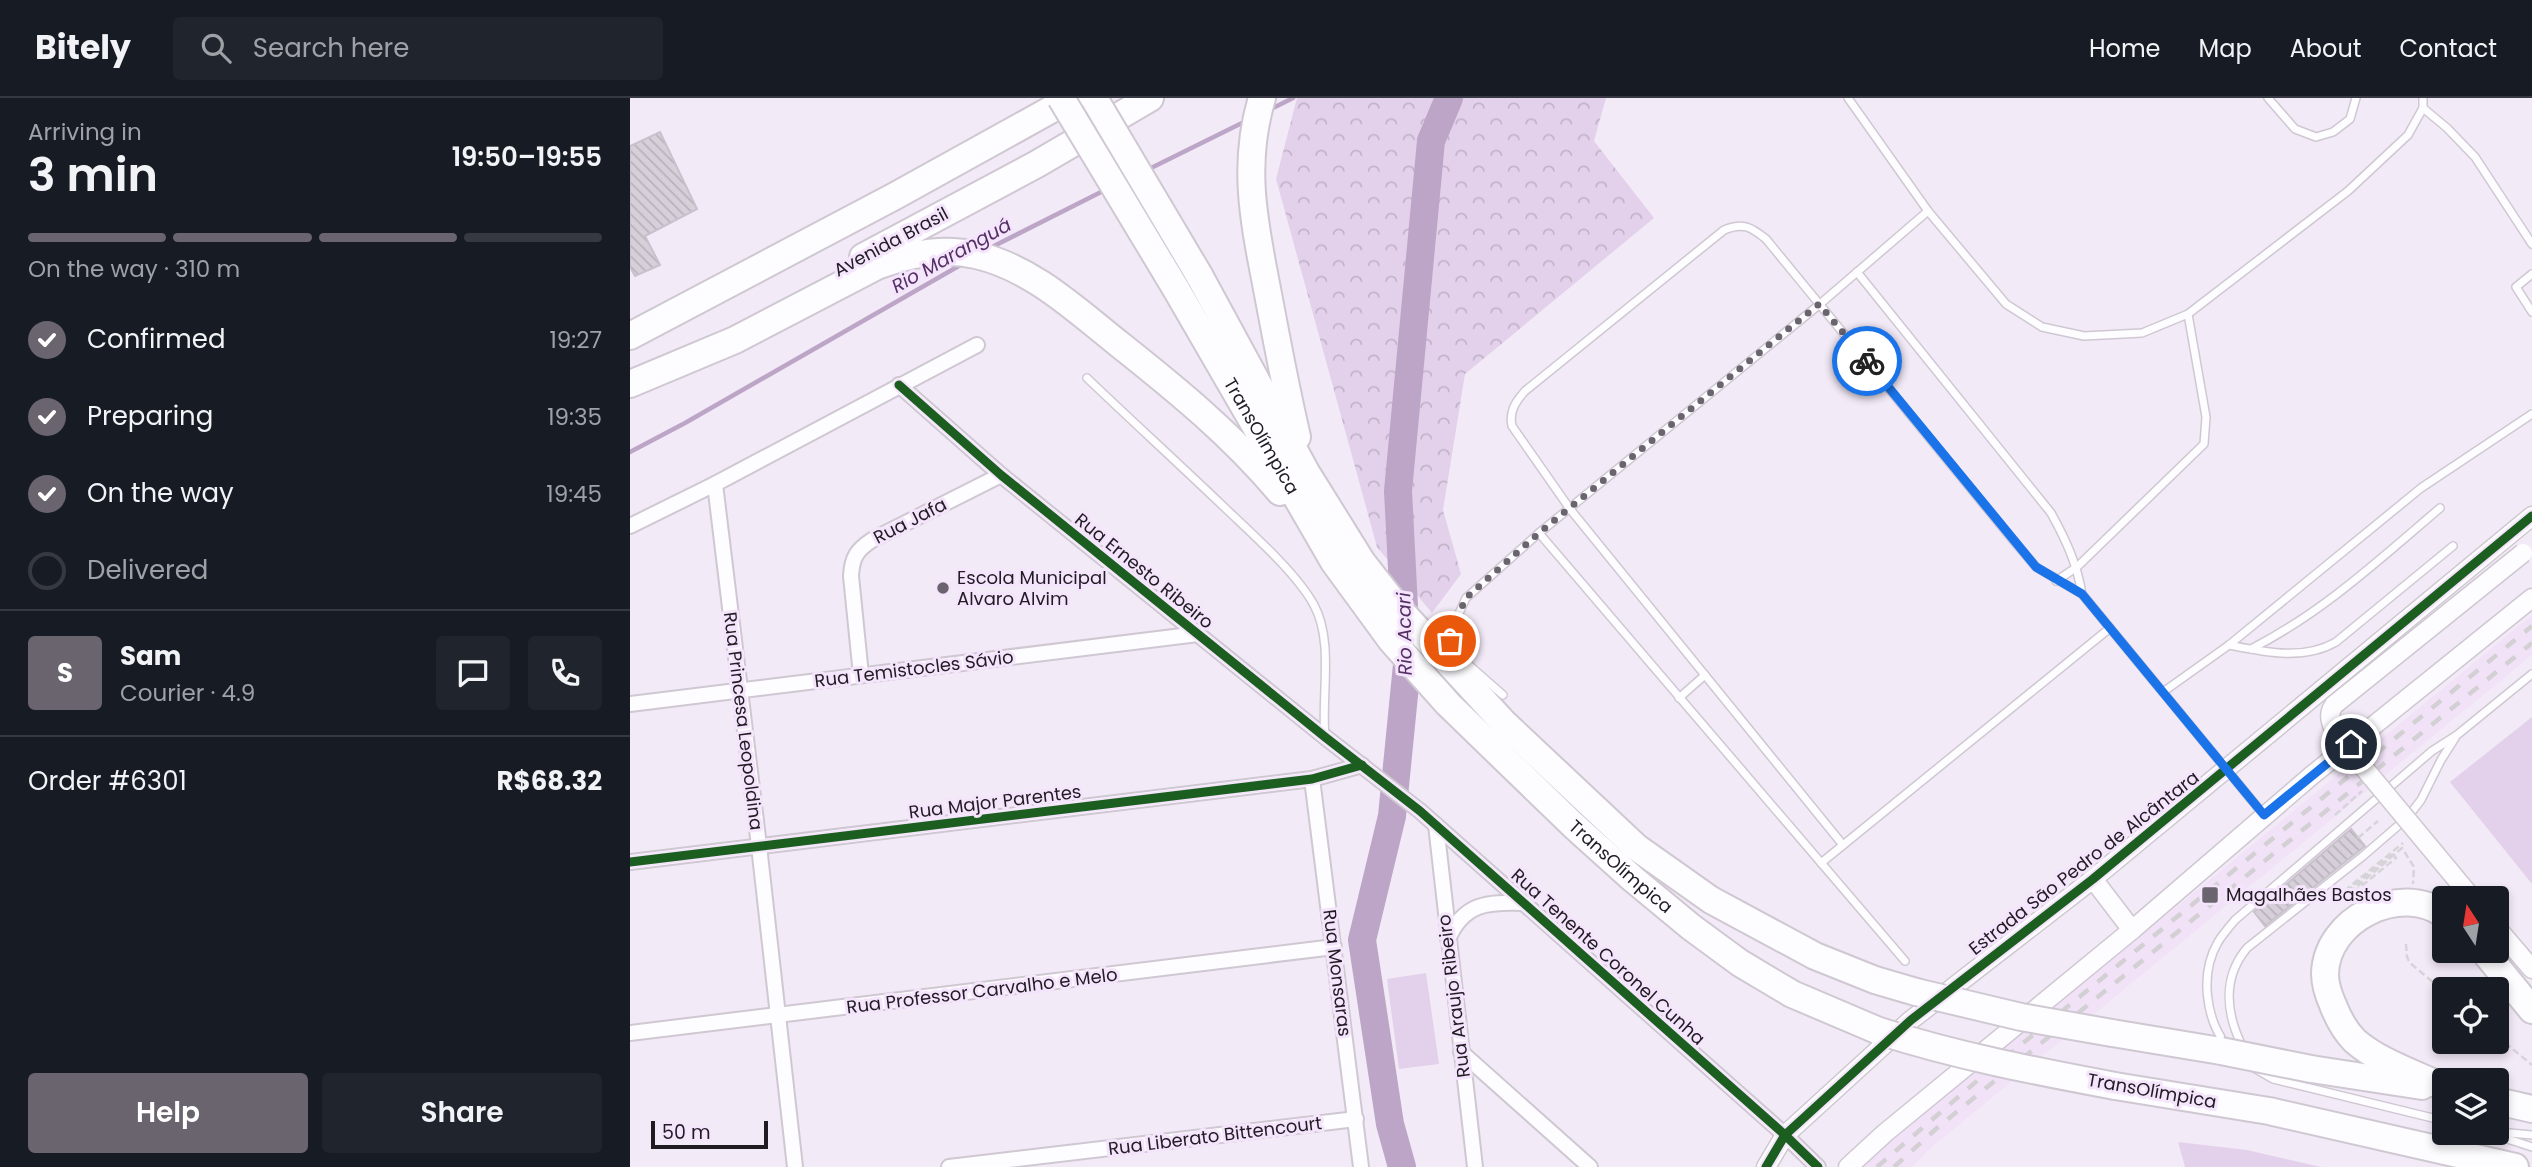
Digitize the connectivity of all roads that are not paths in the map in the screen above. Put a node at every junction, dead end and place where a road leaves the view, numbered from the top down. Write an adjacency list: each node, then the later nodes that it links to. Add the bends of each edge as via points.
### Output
1 (1060, 98): 34 (highway, TransOlímpica, bridge)
2 (1072, 98): 18 (highway)
3 (1094, 98): 24 (highway, TransOlímpica, bridge, via 1199,275)
4 (1150, 98): 21 (highway, Avenida Brasil, via 1037,164)
5 (1262, 98): 24 (highway, via 1252,139 1251,200 1284,381)
6 (1848, 98): 11 (lane)
7 (2268, 98): 8 (lane, via 2295,129 2316,137 2333,132 2350,119)
8 (2356, 98)
9 (2423, 98): 10 (lane)
10 (2423, 107): 12 (lane, via 2475,157); 17 (lane, via 2408,135 2348,191)
11 (1928, 211): 13 (lane); 17 (lane, via 2006,304 2042,327 2084,336 2141,333)
12 (2532, 244)
13 (1857, 272): 15 (lane); 35 (lane, via 2051,513)
14 (2532, 274): 16 (lane, via 2516,287)
15 (1819, 304): 28 (lane); 28 (lane, via 1766,239 1750,226 1737,225 1724,230 1525,391 1513,409 1512,426); 36 (lane, via 2036,567)
16 (2532, 312)
17 (2188, 314): 35 (lane, via 2206,417 2204,444)
18 (630, 336)
19 (977, 345): 22 (street)
20 (1087, 378): 52 (lane, via 1255,536 1314,605 1325,645)
21 (630, 383): 34 (highway, via 735,340 877,266 938,252 975,255 1037,280 1195,405 1240,447)
22 (900, 386): 25 (street, Rua Ernesto Ribeiro); 26 (street)
23 (2532, 414): 41 (lane, via 2421,488)
24 (1306, 472): 80 (highway, TransOlímpica, bridge, via 1362,562 1398,608 1504,723 1636,847 1758,927 1875,980 2021,1017)
25 (1001, 475): 40 (street, Rua Ernesto Ribeiro); 44 (street, Rua Jafa, via 858,549 851,576)
26 (715, 484): 30 (street); 46 (street, Rua Princesa Leopoldina)
27 (2440, 508): 42 (lane, via 2320,608)
28 (1570, 509): 31 (lane); 45 (lane)
29 (2532, 516): 54 (street, Estrada São Pedro de Alcântara)
30 (630, 526)
31 (1539, 533): 48 (lane, via 1466,598 1450,641 1462,659); 49 (lane)
32 (2453, 546): 42 (lane, via 2323,650 2298,654)
33 (2527, 550): 64 (street, bridge, via 2330,710 2334,733)
34 (1336, 565): 99 (highway, TransOlímpica, bridge, via 1391,640 1448,704 1583,834 1691,927 1740,964 1792,994 1879,1031 2002,1065 2269,1111)
35 (2077, 567): 36 (lane); 37 (lane)
36 (2056, 581): 37 (lane)
37 (2082, 594): 39 (lane)
38 (2532, 598): 57 (street)
39 (2110, 628): 47 (lane); 59 (lane)
40 (1198, 634): 44 (street, Rua Temistocles Sávio); 52 (street, Rua Ernesto Ribeiro)
41 (2229, 645): 42 (lane); 47 (lane)
42 (2250, 649)
43 (2532, 674): 51 (lane)
44 (861, 675): 46 (street, Rua Temistocles Sávio)
45 (1704, 675): 49 (lane); 59 (lane)
46 (739, 691): 50 (street, Rua Temistocles Sávio); 60 (street, Rua Princesa Leopoldina)
47 (2163, 692): 54 (lane)
48 (1503, 695)
49 (1679, 698): 62 (lane)
50 (630, 704)
51 (2457, 735): 78 (lane, via 2407,818 2237,960 2228,994 2234,1031 2243,1048); 78 (lane, via 2432,751 2243,912 2218,942 2209,964 2207,989 2217,1033 2248,1066)
52 (1325, 737): 53 (street, Rua Ernesto Ribeiro)
53 (1362, 765): 55 (street, Rua Ernesto Ribeiro); 56 (street, Rua Major Parentes)
54 (2227, 769): 57 (lane); 63 (street, Estrada São Pedro de Alcântara)
55 (1374, 775): 58 (street, Rua Tenente Coronel Cunha)
56 (1312, 779): 60 (street, Rua Major Parentes); 69 (street, Rua Monsaras)
57 (2264, 815): 67 (street)
58 (1436, 825): 65 (street, Rua Tenente Coronel Cunha); 68 (street, Rua Araujo Ribeiro)
59 (1843, 845): 62 (lane)
60 (759, 846): 61 (street, Rua Major Parentes); 75 (street, Rua Princesa Leopoldina)
61 (630, 862)
62 (1821, 863): 71 (lane)
63 (2093, 879): 67 (street); 86 (street, Estrada São Pedro de Alcântara, via 1911,1020)
64 (2462, 886)
65 (1522, 903): 68 (street, via 1476,907 1461,917); 86 (street, Rua Tenente Coronel Cunha)
66 (2432, 908): 79 (highway, via 2413,902 2372,909 2338,937 2325,974 2338,1019 2355,1040)
67 (2132, 930): 98 (street)
68 (1448, 940): 77 (street, Rua Araujo Ribeiro)
69 (1334, 947): 75 (street, Rua Professor Carvalho e Melo); 84 (street, Rua Monsaras)
70 (2510, 951): 73 (street)
71 (1905, 961)
72 (2508, 963): 74 (highway)
73 (2532, 969)
74 (2532, 1010)
75 (777, 1016): 76 (street, Rua Professor Carvalho e Melo); 90 (street, Rua Princesa Leopoldina)
76 (630, 1032)
77 (1461, 1052): 93 (street, Rua Araujo Ribeiro); 94 (street)
78 (2273, 1079): 83 (lane)
79 (2432, 1083)
80 (2432, 1087)
81 (2509, 1104): 82 (highway)
82 (2532, 1109)
83 (2432, 1118)
84 (1356, 1119): 91 (street, Rua Liberato Bittencourt); 92 (street, Rua Monsaras)
85 (2509, 1134): 87 (lane)
86 (1785, 1135): 95 (street); 96 (street, Estrada São Pedro de Alcântara); 97 (street, Rua Tenente Coronel Cunha)
87 (2532, 1135)
88 (2509, 1139): 89 (lane)
89 (2532, 1147)
90 (795, 1167)
91 (949, 1167)
92 (1361, 1167)
93 (1475, 1167)
94 (1590, 1167)
95 (1753, 1167)
96 (1766, 1167)
97 (1818, 1167)
98 (1848, 1167)
99 (2515, 1167)

